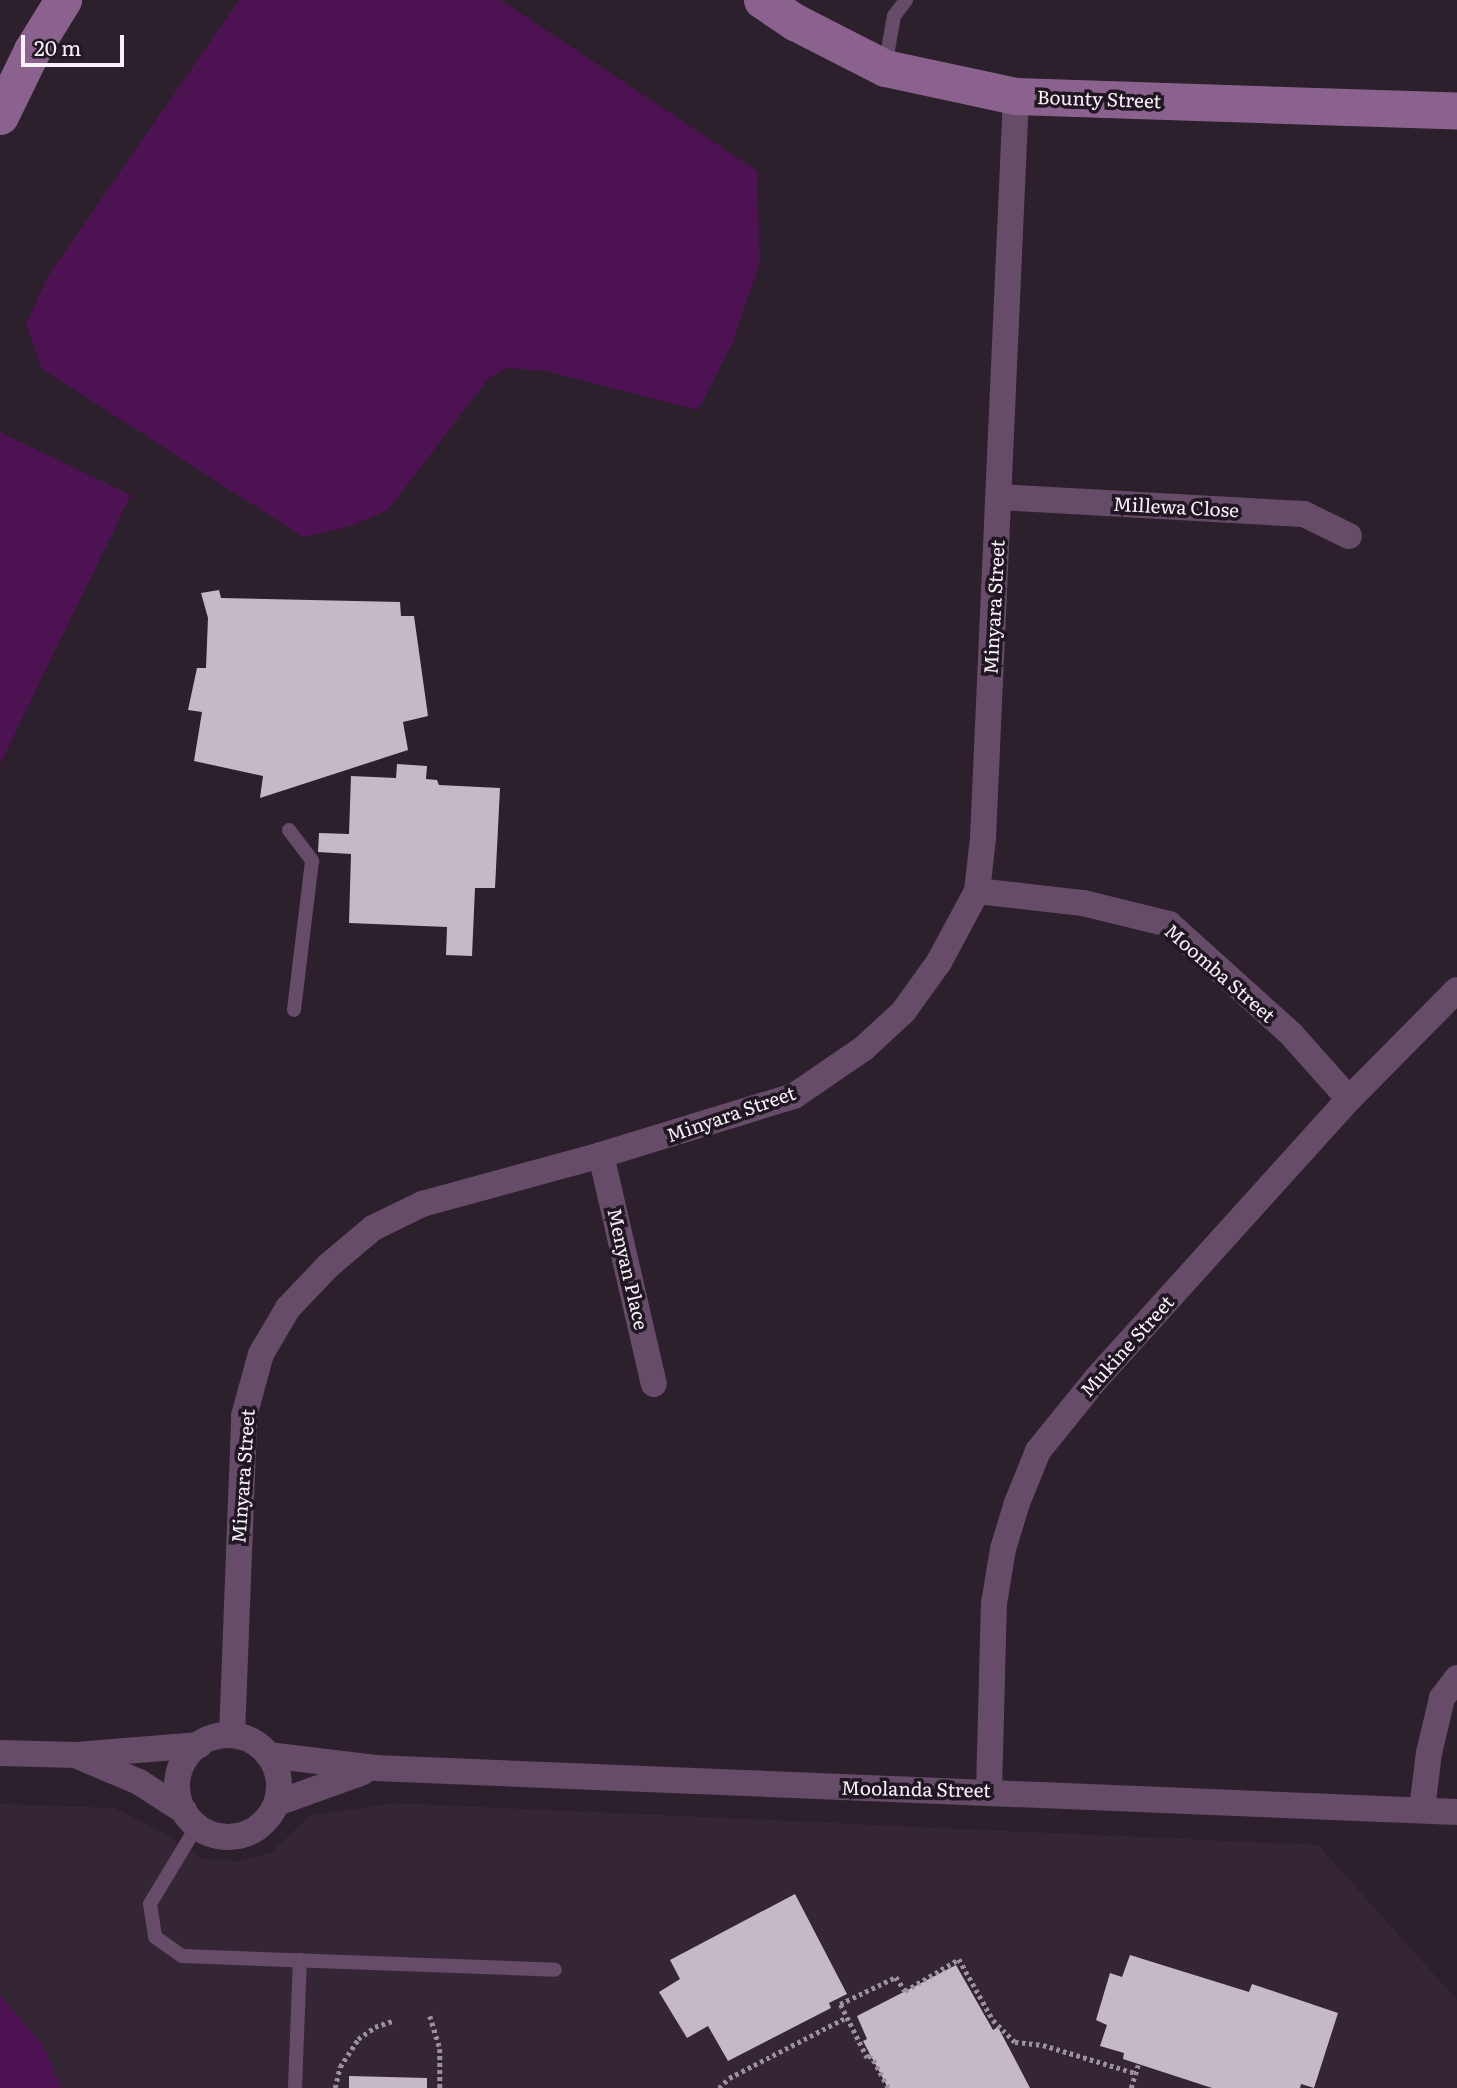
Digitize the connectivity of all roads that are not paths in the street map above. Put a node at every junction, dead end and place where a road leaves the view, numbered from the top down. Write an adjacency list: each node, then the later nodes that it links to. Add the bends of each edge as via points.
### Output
1 (762, 0): 4 (street, Bounty Street)
2 (905, 0): 4 (lane, via 894,16)
3 (51, 4): 7 (street)
4 (885, 68): 5 (street, Bounty Street)
5 (1016, 96): 6 (street, Bounty Street); 8 (street, Minyara Street)
6 (1457, 111)
7 (0, 117)
8 (999, 497): 9 (street, Millewa Close, via 1304,514); 11 (street, Minyara Street)
9 (1349, 536)
10 (289, 830): 13 (lane, via 312,861)
11 (977, 891): 14 (street, Moomba Street, via 1083,903 1169,924 1291,1034); 15 (street, Minyara Street, via 939,962 903,1012 864,1048 794,1096)
12 (1457, 990): 14 (street, Mukine Street)
13 (294, 1010)
14 (1349, 1099): 24 (street, Mukine Street, via 1096,1379 1038,1451 1010,1526 994,1604)
15 (601, 1155): 16 (street, Menyan Place); 18 (street, Minyara Street, via 422,1204 397,1216 373,1228 288,1308 261,1354 244,1416)
16 (654, 1384)
17 (1457, 1678): 26 (street, via 1442,1698)
18 (232, 1735): 19 (street, via 220,1735); 22 (street)
19 (200, 1745): 21 (street); 28 (street, via 183,1763 178,1779 178,1796)
20 (0, 1753): 21 (street)
21 (76, 1755): 28 (street, via 138,1782)
22 (268, 1755): 23 (street, Moolanda Street); 25 (street, via 280,1786)
23 (375, 1768): 24 (street, Moolanda Street); 25 (street, Moolanda Street)
24 (989, 1791): 26 (street, Moolanda Street)
25 (276, 1803): 28 (street, via 257,1829 242,1835 211,1834)
26 (1422, 1809): 27 (street, Moolanda Street)
27 (1457, 1812)
28 (190, 1819): 29 (lane, via 150,1904 155,1937 182,1956)
29 (300, 1960): 30 (lane); 31 (lane)
30 (555, 1970)
31 (295, 2088)

